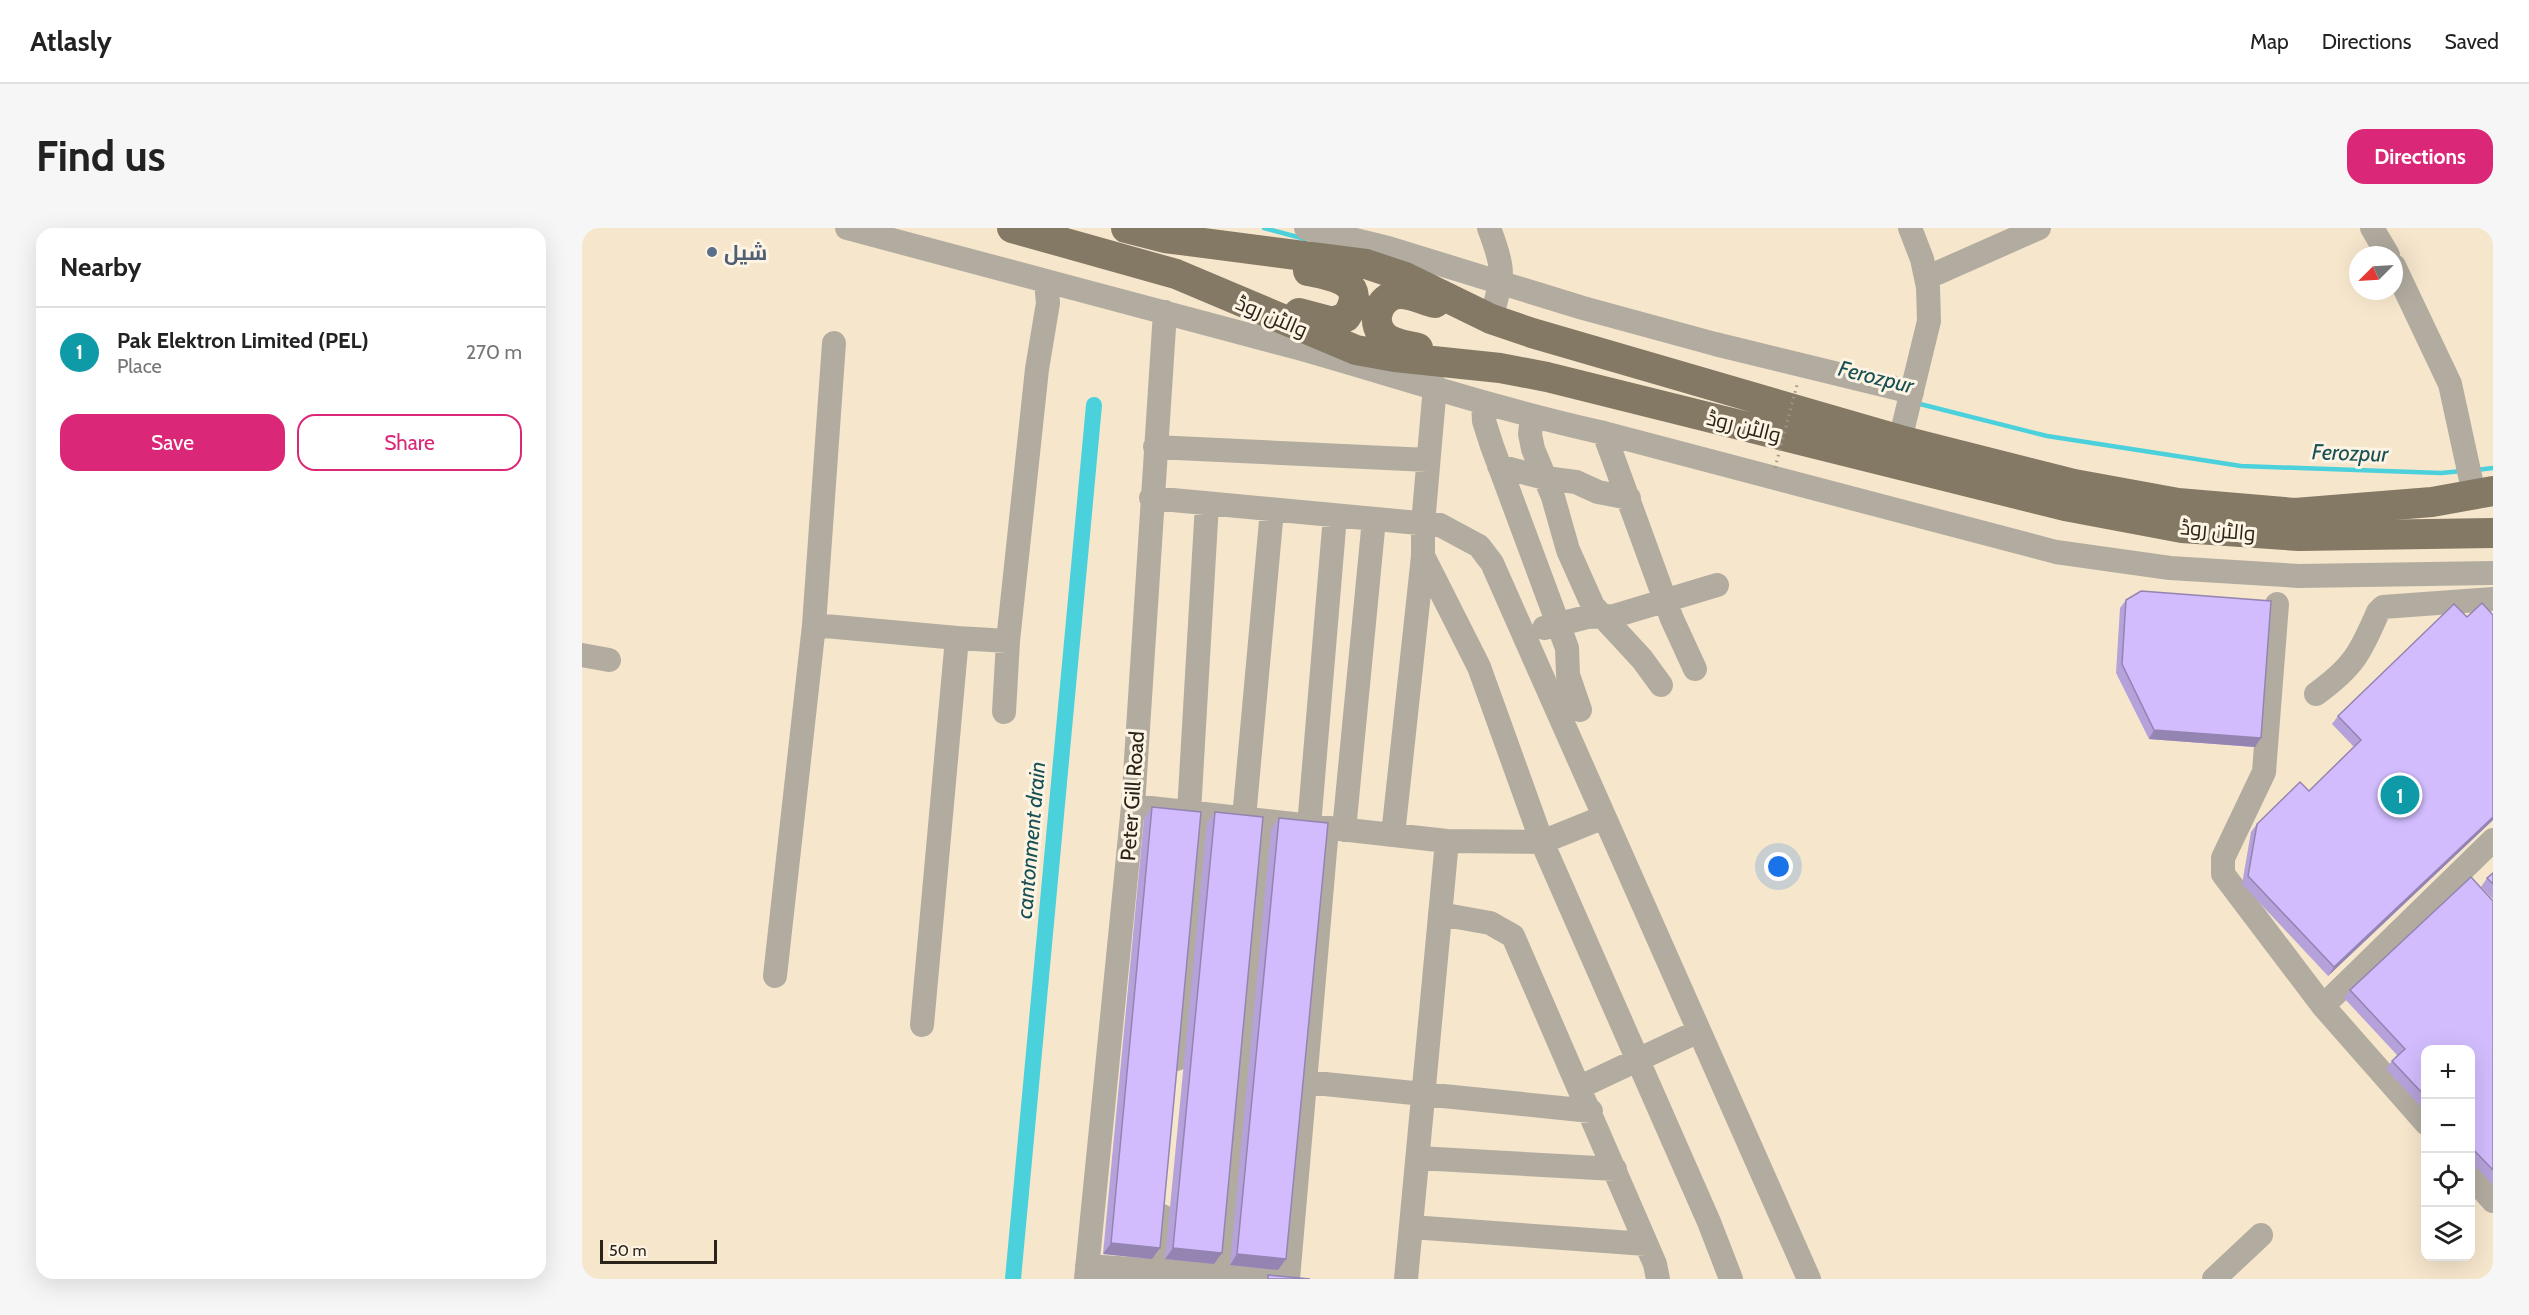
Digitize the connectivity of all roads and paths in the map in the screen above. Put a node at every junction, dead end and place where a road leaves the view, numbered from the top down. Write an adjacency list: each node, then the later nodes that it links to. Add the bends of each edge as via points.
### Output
1 (847, 228): 15 (street)
2 (1012, 228): 13 (main road, والٹن روڈ)
3 (1126, 228): 11 (main road, والٹن روڈ)
4 (1306, 228): 9 (street)
5 (1489, 228): 16 (street, via 1502,262)
6 (1910, 228): 14 (street)
7 (2039, 228): 14 (street)
8 (2372, 228): 12 (street)
9 (1345, 233): 10 (street)
10 (1374, 236): 16 (street)
11 (1164, 238): 13 (main road, via 1343,279 1350,286 1353,302 1346,317 1333,322); 19 (main road, والٹن روڈ, via 1366,264 1405,277)
12 (2383, 246)
13 (1182, 277): 21 (main road, والٹن روڈ, via 1356,350)
14 (1926, 278): 25 (street, via 1929,321)
15 (1046, 282): 18 (street); 52 (street, via 1048,303 1037,369)
16 (1501, 282): 19 (street); 25 (street, via 1715,344)
17 (2403, 285): 36 (street, via 2450,384)
18 (1165, 312): 23 (street); 28 (street, Peter Gill Road)
19 (1491, 319): 21 (main road, via 1399,294 1385,300 1376,319 1383,335 1394,342); 25 (main road, والٹن روڈ)
20 (834, 343): 49 (street)
21 (1500, 368): 36 (main road, والٹن روڈ, via 2065,506 2182,528 2299,536)
22 (1797, 385): 31 (path, bridge)
23 (1435, 386): 24 (street); 29 (street)
24 (1483, 402): 26 (street); 30 (street, via 1484,421)
25 (1908, 407): 36 (main road, والٹن روڈ, via 2074,484 2178,503 2295,513 2432,502)
26 (1532, 417): 27 (street); 32 (street, via 1530,434)
27 (1604, 433): 34 (street); 42 (street, via 2056,552 2170,568 2299,576)
28 (1155, 447): 29 (street); 33 (street, Peter Gill Road)
29 (1428, 460): 40 (street)
30 (1499, 466): 32 (street); 48 (street)
31 (1775, 468)
32 (1545, 478): 34 (street, via 1576,482 1598,492); 47 (street, via 1568,550 1593,606)
33 (1151, 498): 35 (street); 60 (street, Peter Gill Road)
34 (1629, 498): 45 (street)
35 (1207, 504): 37 (street); 61 (street)
36 (2487, 509)
37 (1272, 510): 38 (street); 63 (street)
38 (1335, 516): 39 (street); 64 (street)
39 (1374, 519): 40 (street); 64 (street)
40 (1423, 524): 41 (street); 50 (street, via 1440,525 1479,546 1492,563)
41 (1423, 556): 65 (street); 68 (street, via 1479,667)
42 (2493, 573)
43 (1717, 585): 45 (street)
44 (2493, 599): 57 (street, via 2383,607 2357,658)
45 (1665, 601): 47 (street, via 1614,616); 55 (street)
46 (2277, 604): 71 (street, via 2264,772 2223,858 2223,874)
47 (1601, 615): 48 (street); 56 (street, via 1642,658)
48 (1557, 624): 50 (street); 58 (street, via 1567,648 1568,675)
49 (814, 625): 51 (street); 70 (street)
50 (1524, 635): 62 (street)
51 (957, 638): 52 (street); 72 (street)
52 (1008, 641): 59 (street)
53 (582, 655): 54 (street)
54 (609, 660)
55 (1695, 669)
56 (1661, 685)
57 (2316, 694)
58 (1580, 710)
59 (1004, 712)
60 (1133, 806): 61 (street); 90 (street, Peter Gill Road)
61 (1195, 813): 63 (street); 76 (street)
62 (1605, 817): 68 (street); 73 (street)
63 (1254, 820): 64 (street); 91 (street)
64 (1327, 828): 65 (street); 75 (street)
65 (1393, 835): 67 (street)
66 (2493, 840): 71 (street)
67 (1447, 841): 68 (street); 69 (street)
68 (1542, 842): 74 (street)
69 (1440, 914): 77 (street, via 1490,923 1513,936); 78 (street)
70 (776, 976)
71 (2323, 1006): 80 (street)
72 (922, 1025)
73 (1699, 1031): 74 (street); 98 (street)
74 (1638, 1061): 77 (street); 97 (street)
75 (1305, 1082): 78 (street); 94 (street)
76 (1175, 1083)
77 (1580, 1087): 79 (street)
78 (1424, 1094): 79 (street); 81 (street)
79 (1591, 1111): 82 (street)
80 (2421, 1117)
81 (1418, 1158): 82 (street); 86 (street)
82 (1615, 1169): 88 (street)
83 (2475, 1181): 85 (street)
84 (1165, 1188): 89 (street)
85 (2493, 1201)
86 (1411, 1227): 88 (street); 95 (street)
87 (2260, 1234): 99 (street)
88 (1646, 1244): 96 (street)
89 (1157, 1270): 90 (street); 91 (street)
90 (1086, 1272)
91 (1220, 1275): 92 (street)
92 (1250, 1278): 93 (street)
93 (1283, 1279)
94 (1288, 1279)
95 (1406, 1279)
96 (1658, 1279)
97 (1731, 1279)
98 (1809, 1279)
99 (2214, 1279)

